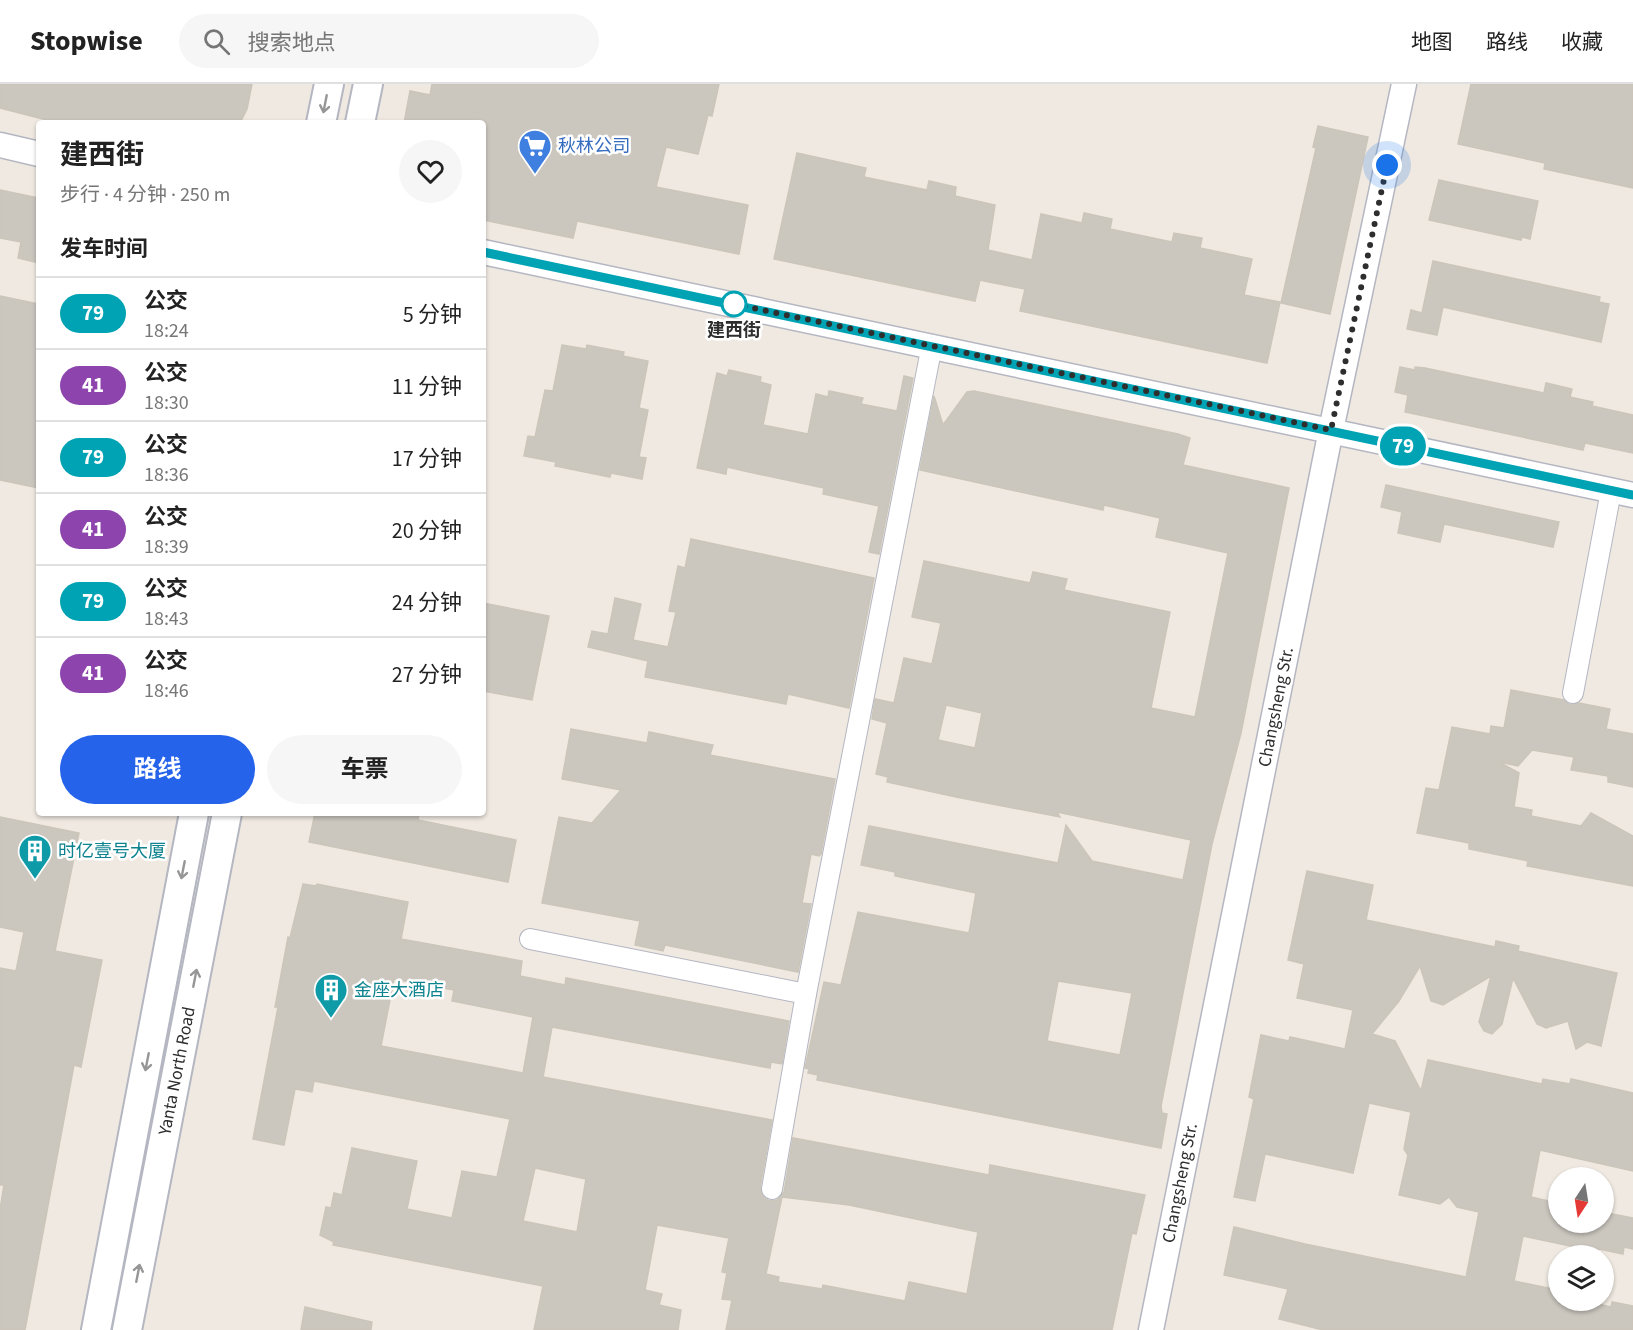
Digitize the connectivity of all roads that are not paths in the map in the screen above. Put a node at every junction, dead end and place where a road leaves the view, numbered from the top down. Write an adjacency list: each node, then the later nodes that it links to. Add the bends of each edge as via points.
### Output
1 (329, 84): 4 (main road, one-way to 4)
2 (368, 84): 5 (main road)
3 (1404, 84): 10 (street, Changsheng Str.)
4 (322, 120)
5 (361, 120)
6 (0, 145): 7 (street)
7 (36, 153)
8 (486, 253): 9 (street)
9 (932, 345): 10 (street); 16 (street)
10 (1331, 430): 11 (street); 20 (street, Changsheng Str.)
11 (1622, 493): 12 (street)
12 (1573, 693)
13 (193, 816): 18 (main road, Yanta North Road, one-way to 18)
14 (226, 816): 19 (main road, Yanta North Road, one-way to 14)
15 (530, 939): 16 (street)
16 (806, 994): 17 (street)
17 (772, 1189)
18 (96, 1330)
19 (127, 1330)
20 (1151, 1330)

